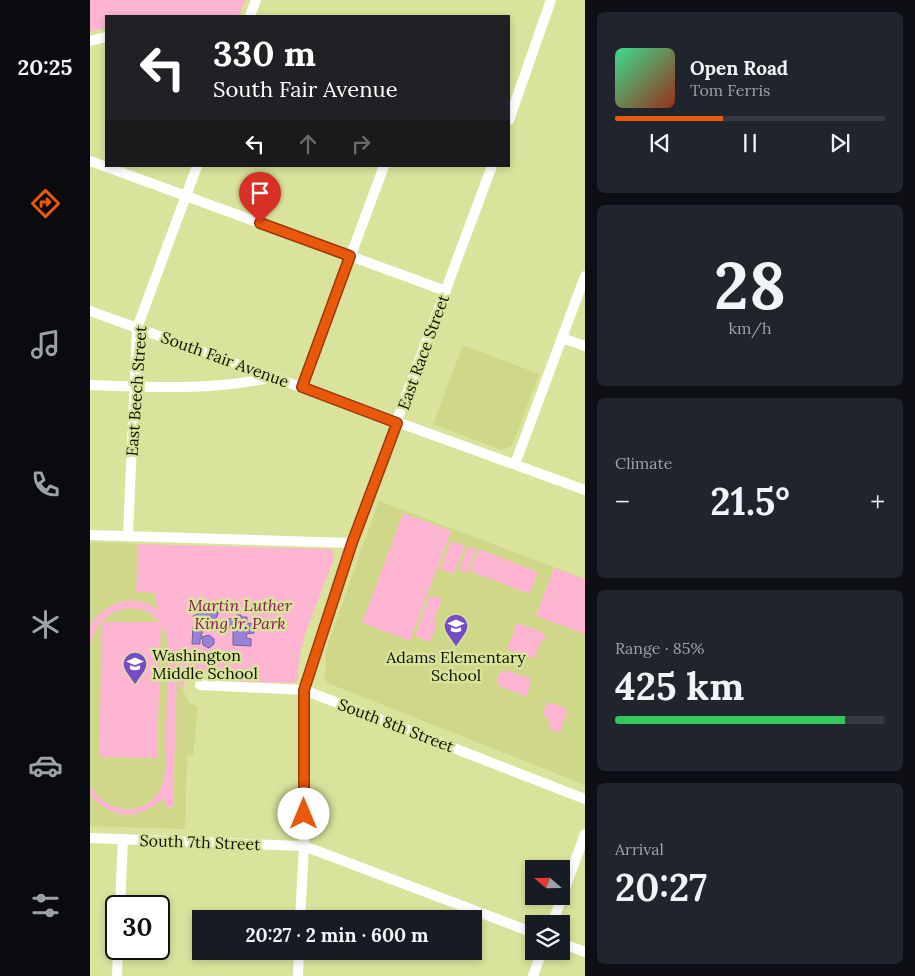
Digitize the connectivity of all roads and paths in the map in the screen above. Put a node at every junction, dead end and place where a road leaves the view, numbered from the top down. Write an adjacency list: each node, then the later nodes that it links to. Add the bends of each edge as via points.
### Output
1 (256, 0): 3 (street)
2 (551, 0): 6 (street)
3 (250, 15)
4 (105, 37): 5 (street)
5 (90, 41)
6 (510, 117)
7 (90, 161): 8 (street)
8 (105, 166)
9 (107, 167): 13 (street)
10 (197, 167): 13 (street, East Beech Street)
11 (384, 167): 14 (street)
12 (492, 167): 16 (street, East Race Street)
13 (187, 196): 14 (street); 18 (street, East Beech Street)
14 (350, 256): 16 (street); 24 (street)
15 (585, 276): 19 (street)
16 (446, 291): 25 (street, East Race Street)
17 (90, 311): 18 (street, South Fair Avenue)
18 (138, 328): 21 (street, South Fair Avenue); 23 (street, East Beech Street)
19 (562, 338): 20 (street); 26 (street)
20 (585, 346)
21 (274, 377): 23 (street, via 218,387); 24 (street, South Fair Avenue)
22 (90, 385): 23 (street)
23 (135, 386): 29 (street, East Beech Street)
24 (302, 387): 25 (street, South Fair Avenue)
25 (397, 423): 26 (street, South Fair Avenue); 30 (street, East Race Street)
26 (515, 464): 27 (street, South Fair Avenue)
27 (585, 490)
28 (90, 535): 29 (street)
29 (128, 535): 30 (street)
30 (352, 543): 32 (street, East Race Street)
31 (200, 685): 32 (street, South 8th Street)
32 (304, 690): 33 (street, South 8th Street); 37 (street, East Race Street)
33 (585, 799)
34 (585, 834): 40 (street)
35 (90, 838): 36 (street, South 7th Street)
36 (123, 839): 37 (street, South 7th Street); 38 (street)
37 (304, 846): 39 (street, East Race Street); 41 (street, South 7th Street)
38 (120, 895)
39 (300, 910)
40 (555, 915)
41 (525, 930)
42 (570, 946): 43 (street)
43 (585, 952)
44 (118, 960): 47 (street)
45 (299, 960): 48 (street)
46 (539, 960): 49 (street)
47 (117, 976)
48 (298, 976)
49 (533, 976)

